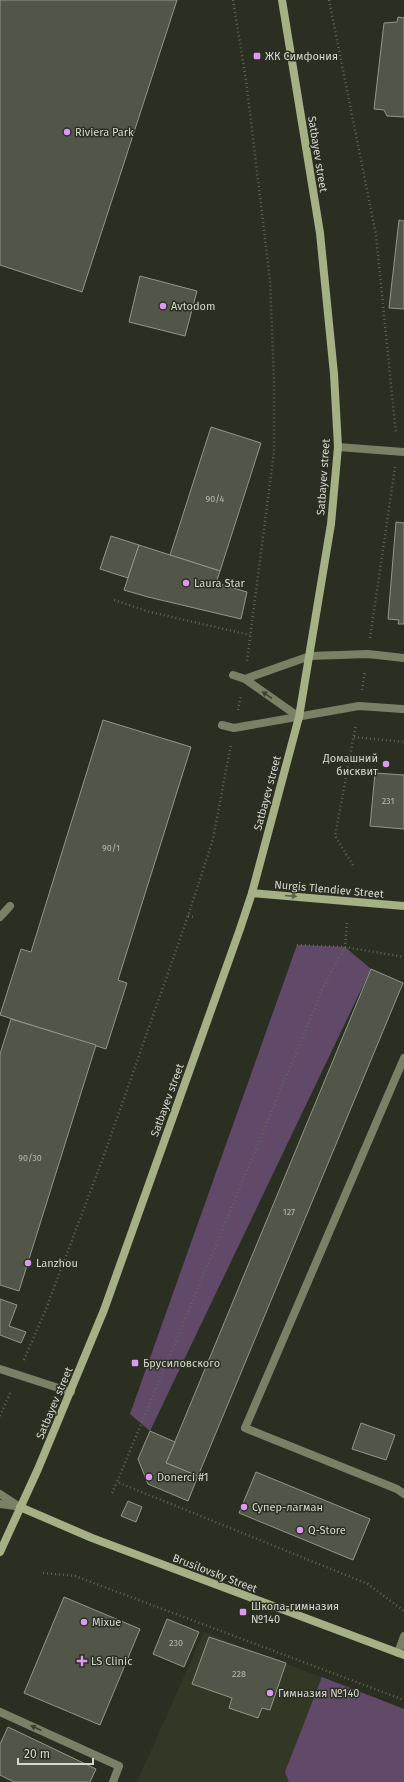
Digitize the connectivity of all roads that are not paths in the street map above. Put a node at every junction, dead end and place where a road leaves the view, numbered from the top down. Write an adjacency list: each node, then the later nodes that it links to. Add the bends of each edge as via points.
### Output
1 (282, 0): 2 (main road, Satbayev street, via 320,234 334,374)
2 (338, 447): 3 (lane); 4 (main road, Satbayev street, via 331,524)
3 (404, 452)
4 (310, 656): 5 (lane, via 368,654); 7 (lane); 9 (main road, Satbayev street)
5 (404, 658)
6 (233, 675): 7 (lane)
7 (244, 678): 9 (lane, one-way to 7)
8 (402, 709): 9 (lane, via 359,706)
9 (299, 717): 10 (lane, via 234,728); 11 (main road, Satbayev street)
10 (222, 725)
11 (252, 893): 13 (main road, Nurgis Tlendiev Street, one-way to 13); 17 (main road, Satbayev street, via 104,1310)
12 (10, 906): 14 (lane)
13 (404, 906)
14 (0, 917)
15 (404, 1058): 19 (lane, via 245,1428)
16 (0, 1369): 17 (lane)
17 (71, 1392): 21 (main road, Satbayev street)
18 (0, 1494): 21 (lane)
19 (404, 1494)
20 (0, 1504): 21 (lane)
21 (20, 1507): 22 (main road, Satbayev street); 24 (main road, Brusilovsky Street, via 114,1546)
22 (0, 1552)
23 (404, 1636): 24 (lane)
24 (401, 1654)
25 (0, 1712): 26 (lane, one-way to 25, via 119,1766)
26 (113, 1782)

